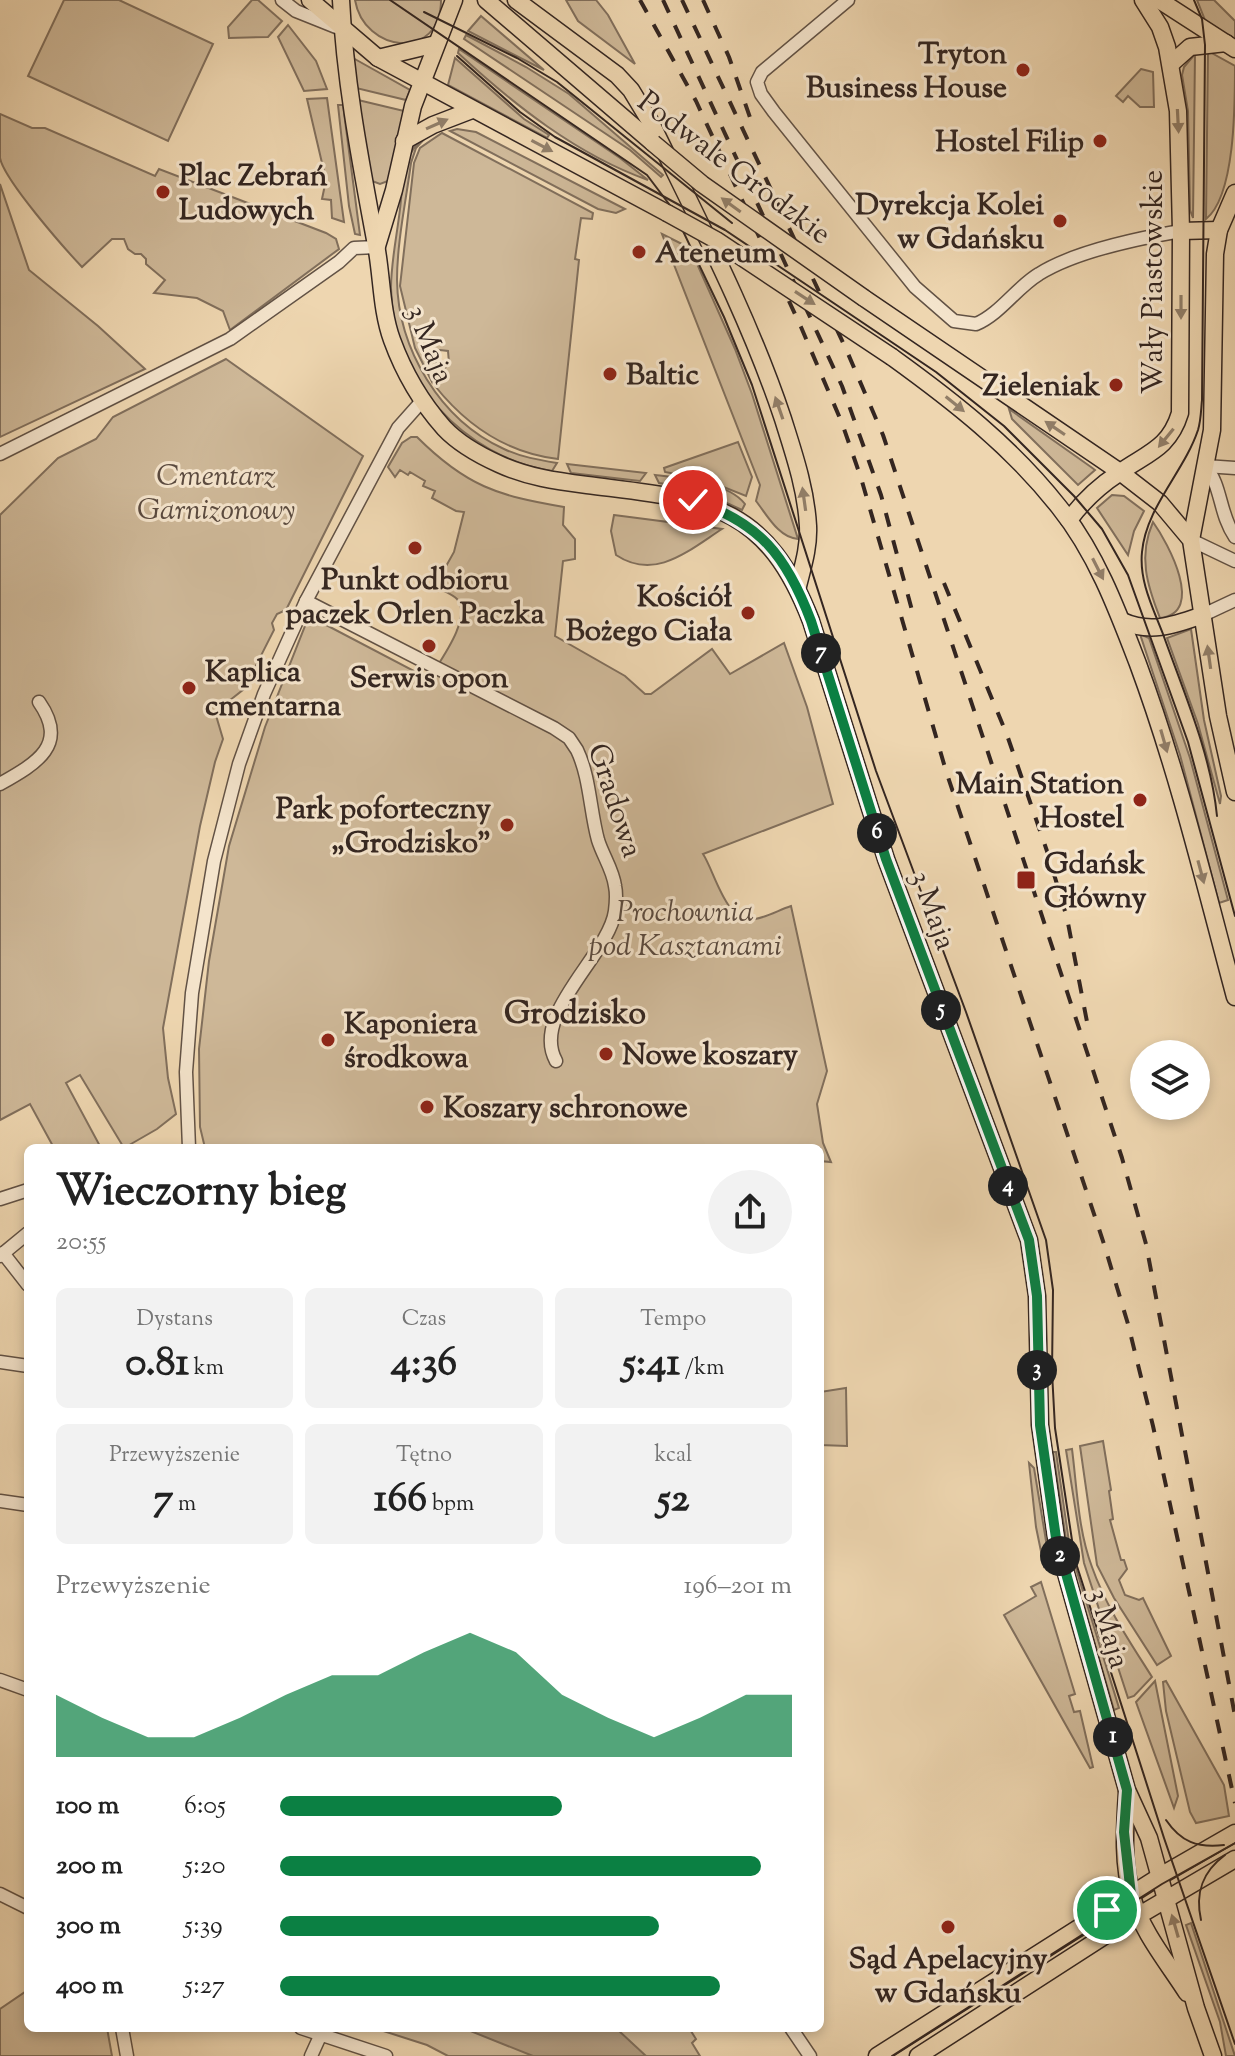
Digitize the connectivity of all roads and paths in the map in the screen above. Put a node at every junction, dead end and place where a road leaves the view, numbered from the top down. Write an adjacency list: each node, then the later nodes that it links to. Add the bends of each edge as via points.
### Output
1 (282, 0): 10 (street)
2 (310, 0): 10 (main road)
3 (341, 0): 10 (main road, 3 Maja)
4 (454, 0): 11 (main road, 3 Maja)
5 (486, 0): 28 (main road, Podwale Grodzkie, one-way to 5, bridge, via 702,184)
6 (516, 0): 33 (main road, one-way to 6, via 808,526 795,458 761,359 664,150 617,75)
7 (848, 0): 22 (street, via 757,82 768,103 915,287 954,321 982,322 1038,274 1059,263)
8 (1143, 0): 14 (main road, Wały Piastowskie, via 1160,27)
9 (1159, 0): 12 (main road)
10 (342, 29): 13 (main road); 19 (main road, 3 Maja)
11 (436, 44): 13 (main road); 15 (main road, 3 Maja)
12 (1230, 46): 14 (main road, via 1190,47)
13 (378, 58): 15 (main road)
14 (1172, 63): 22 (main road, Wały Piastowskie, one-way to 22)
15 (420, 82): 16 (main road); 17 (main road, 3 Maja)
16 (472, 110): 17 (main road, one-way to 16); 29 (main road, one-way to 29, bridge, via 716,240 892,357 1003,445)
17 (404, 141): 18 (main road, 3 Maja)
18 (394, 190): 19 (main road); 23 (main road, 3 Maja)
19 (365, 191): 23 (main road, 3 Maja)
20 (1235, 193): 21 (main road, Wały Piastowskie)
21 (1219, 230): 22 (main road); 26 (main road, Wały Piastowskie, via 1212,430)
22 (1181, 231): 28 (main road, Wały Piastowskie, one-way to 28, via 1180,413 1166,442)
23 (377, 247): 24 (main road, 3 Maja, via 386,320); 25 (street, via 354,248 230,339)
24 (422, 401): 33 (main road, 3 Maja, via 466,447 522,474 693,500 723,510 761,537); 34 (street, via 398,428)
25 (0, 454)
26 (1205, 466): 27 (street); 30 (street, via 1215,478 1223,515); 31 (main road, Wały Piastowskie)
27 (1235, 468)
28 (1120, 472): 29 (main road, via 1085,498); 31 (main road, Podwale Grodzkie, via 1160,503)
29 (1069, 520): 37 (main road, one-way to 37)
30 (1235, 537)
31 (1191, 540): 32 (street); 36 (main road)
32 (1235, 561)
33 (798, 586): 55 (main road, 3 Maja, via 886,859 1029,1240 1037,1296 1040,1425 1056,1538)
34 (306, 601): 42 (street, Gradowa, via 554,728 577,750 616,897 613,922 555,1021 551,1047); 43 (street, via 239,764 214,861 188,1032)
35 (1229, 603): 36 (street)
36 (1203, 615): 37 (main road, via 1155,629); 40 (main road, one-way to 36)
37 (1122, 621): 41 (main road, one-way to 41, via 1162,732)
38 (39, 702): 39 (street, via 53,727 51,740 42,754)
39 (0, 784)
40 (1235, 792)
41 (1235, 997)
42 (556, 1061)
43 (189, 1144)
44 (24, 1191): 45 (street)
45 (0, 1199)
46 (24, 1236): 47 (street)
47 (2, 1254): 48 (street)
48 (24, 1280)
49 (0, 1362): 50 (street)
50 (24, 1365)
51 (0, 1501): 52 (street)
52 (24, 1504)
53 (0, 1680): 54 (street)
54 (24, 1689)
55 (1127, 1790): 58 (main road, 3 Maja); 60 (main road, 3 Maja, via 1124,1832)
56 (1234, 1833): 58 (main road)
57 (1235, 1859): 61 (main road)
58 (1160, 1876): 60 (main road); 61 (main road, 3 Maja)
59 (0, 1894): 62 (street)
60 (1131, 1895): 63 (main road, 3 Maja); 73 (main road)
61 (1167, 1899): 63 (main road); 64 (main road, 3 Maja, one-way to 61)
62 (24, 1906)
63 (1139, 1915): 64 (main road, 3 Maja); 74 (main road)
64 (1196, 2008): 75 (main road, 3 Maja)
65 (123, 2032): 69 (street)
66 (314, 2032): 68 (street)
67 (794, 2032): 72 (street)
68 (321, 2034): 70 (street); 71 (street)
69 (127, 2056)
70 (311, 2056)
71 (386, 2056)
72 (810, 2056)
73 (877, 2056)
74 (918, 2056)
75 (1213, 2056)

